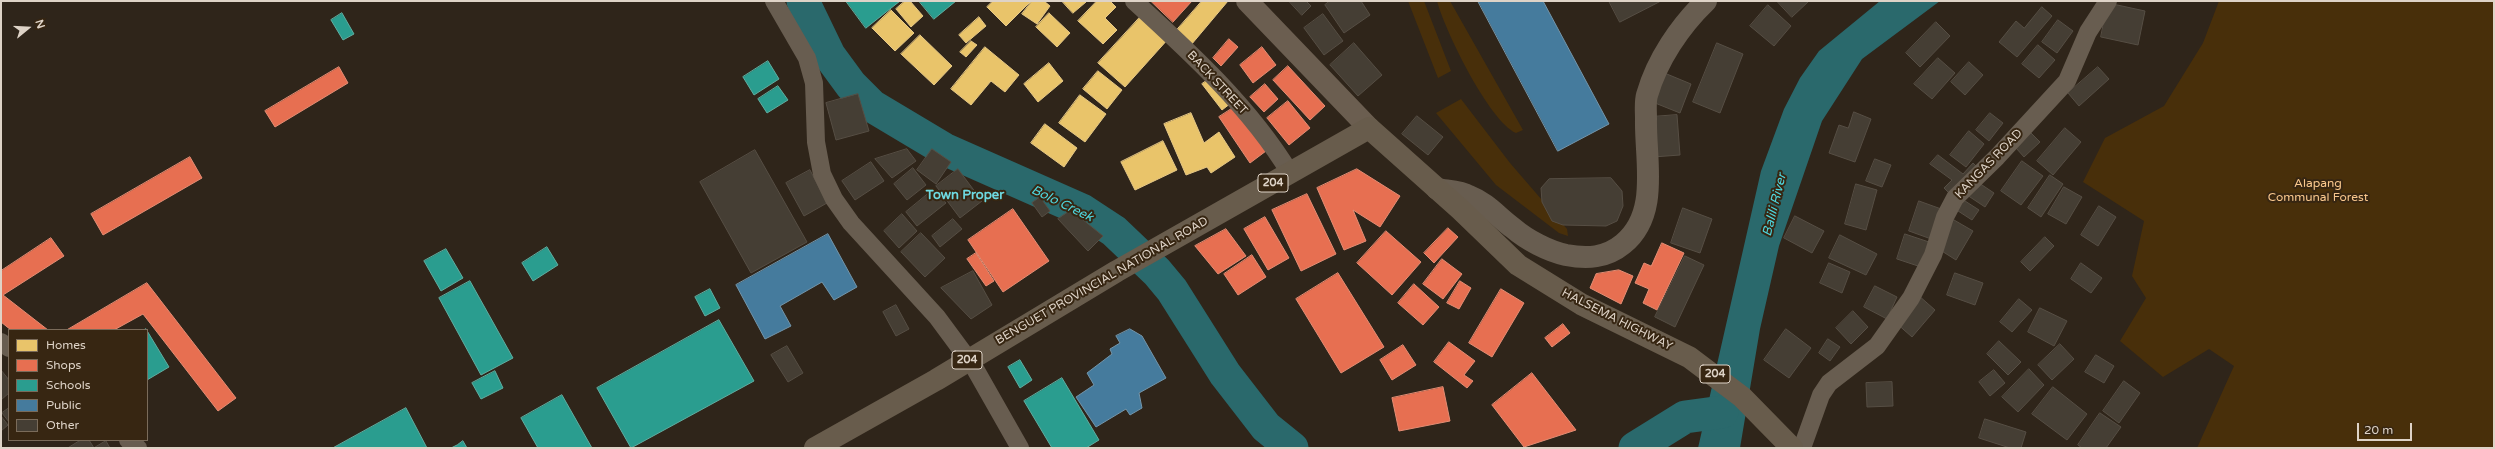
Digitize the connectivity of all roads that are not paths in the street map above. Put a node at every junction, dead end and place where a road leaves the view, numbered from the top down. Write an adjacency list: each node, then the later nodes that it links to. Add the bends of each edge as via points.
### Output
1 (774, 1): 9 (street, via 807,58 814,83 816,142 822,174 834,199 851,223 937,317)
2 (1134, 1): 7 (street, BACK STREET, via 1212,74 1273,147)
3 (1247, 1): 6 (main road)
4 (1706, 1): 8 (street, via 1695,12 1659,64 1646,96 1650,181 1642,220 1631,238 1613,252 1588,258 1543,247 1468,195)
5 (2108, 1): 15 (street, KANGAS ROAD, via 2088,32 2067,81 1955,198 1945,217 1933,255 1911,298 1877,346 1829,383 1821,395)
6 (1370, 128): 7 (highway, BENGUET PROVINCIAL NATIONAL ROAD / 204); 8 (highway, HALSEMA HIGHWAY / 204)
7 (1290, 173): 9 (highway, BENGUET PROVINCIAL NATIONAL ROAD / 204, via 1117,271)
8 (1437, 189): 14 (highway, HALSEMA HIGHWAY / 204, via 1518,266 1581,304 1689,357 1716,375 1766,420)
9 (968, 360): 12 (highway, BENGUET PROVINCIAL NATIONAL ROAD / 204); 13 (street)
10 (129, 441): 11 (street)
11 (138, 448)
12 (815, 448)
13 (1020, 448)
14 (1792, 448)
15 (1802, 448)

